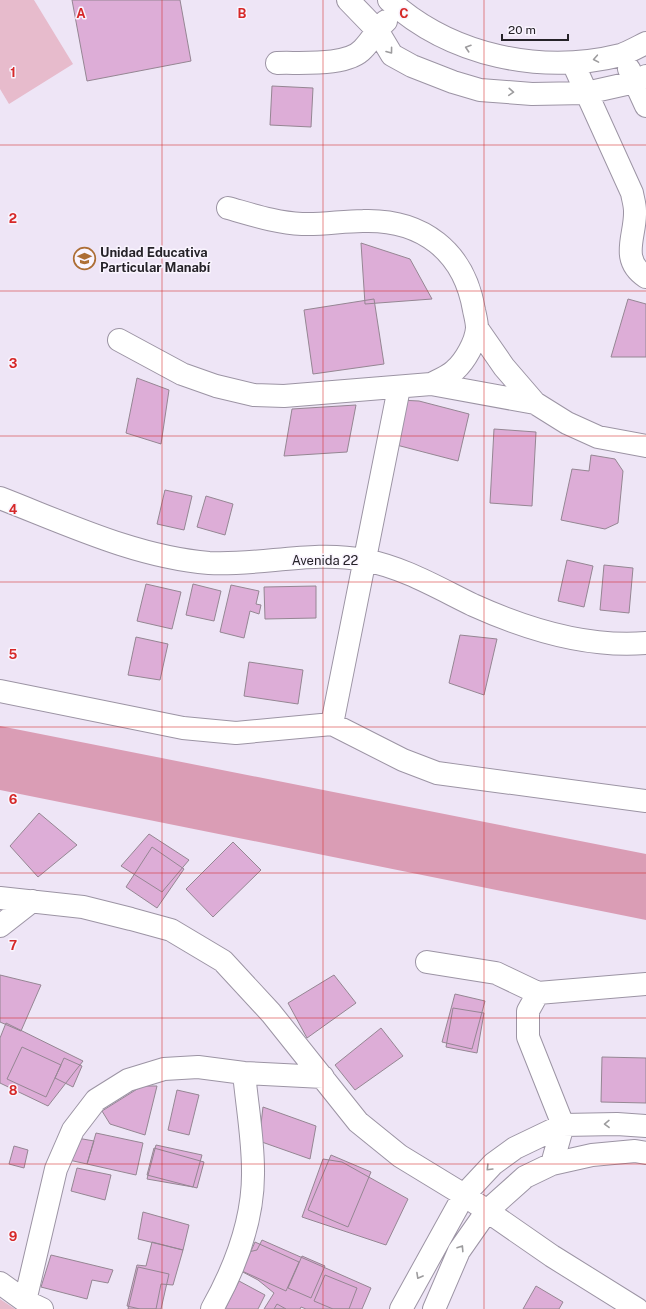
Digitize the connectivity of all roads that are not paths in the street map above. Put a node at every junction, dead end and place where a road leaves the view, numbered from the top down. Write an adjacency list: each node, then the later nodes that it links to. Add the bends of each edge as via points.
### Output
1 (348, 0): 3 (street)
2 (394, 4): 3 (street); 7 (street, one-way to 2, via 516,61 464,47 423,26)
3 (377, 30): 6 (street, via 362,50 342,60); 9 (street, one-way to 9, via 392,55 453,82 480,90 532,94)
4 (646, 43): 5 (street)
5 (622, 54): 7 (street, one-way to 7); 8 (street)
6 (277, 63)
7 (573, 63): 9 (street)
8 (641, 79): 9 (street); 10 (street)
9 (586, 93): 12 (street, via 632,193 635,212 629,247 632,260 640,273)
10 (646, 106)
11 (228, 208): 13 (street, via 281,222 302,224 364,221 392,223 418,230 442,246 460,267 469,287)
12 (646, 277)
13 (477, 328): 15 (street, via 469,351 455,370); 17 (street, via 504,367)
14 (119, 340): 16 (street, via 182,374 254,395 284,396)
15 (431, 384): 16 (street); 17 (street)
16 (399, 388): 20 (street)
17 (535, 403): 18 (street, via 567,423 598,437)
18 (646, 446)
19 (0, 498): 20 (street, Avenida 22, via 104,538 172,559 230,563 327,557)
20 (364, 560): 21 (street, Avenida 22, via 411,574 517,624 597,642 630,645); 23 (street)
21 (646, 643)
22 (0, 691): 23 (street, via 183,728 236,733)
23 (332, 724): 24 (street, via 403,760 437,773)
24 (646, 801)
25 (0, 898): 26 (street)
26 (32, 900): 27 (street); 32 (street, via 83,907 171,930 222,961 271,1013)
27 (0, 926)
28 (427, 962): 30 (street, via 496,973)
29 (646, 984): 30 (street)
30 (538, 993): 33 (street, via 528,1011 528,1037)
31 (244, 1073): 32 (street); 40 (street, via 198,1067 164,1069 128,1080 96,1100 73,1130 56,1169); 41 (street, via 253,1171 249,1210 239,1249)
32 (323, 1077): 37 (street, via 358,1122 400,1156)
33 (563, 1125): 34 (street, one-way to 33); 36 (street); 37 (street, one-way to 37, via 515,1148 498,1160)
34 (646, 1126)
35 (646, 1153): 36 (street, via 635,1151 592,1155)
36 (552, 1164): 38 (street, via 525,1177)
37 (464, 1195): 38 (street); 42 (street, one-way to 42)
38 (487, 1211): 43 (street, one-way to 38, via 458,1251); 44 (street, via 552,1256)
39 (0, 1283): 40 (street)
40 (33, 1305)
41 (212, 1309)
42 (401, 1309)
43 (434, 1309)
44 (637, 1309)

